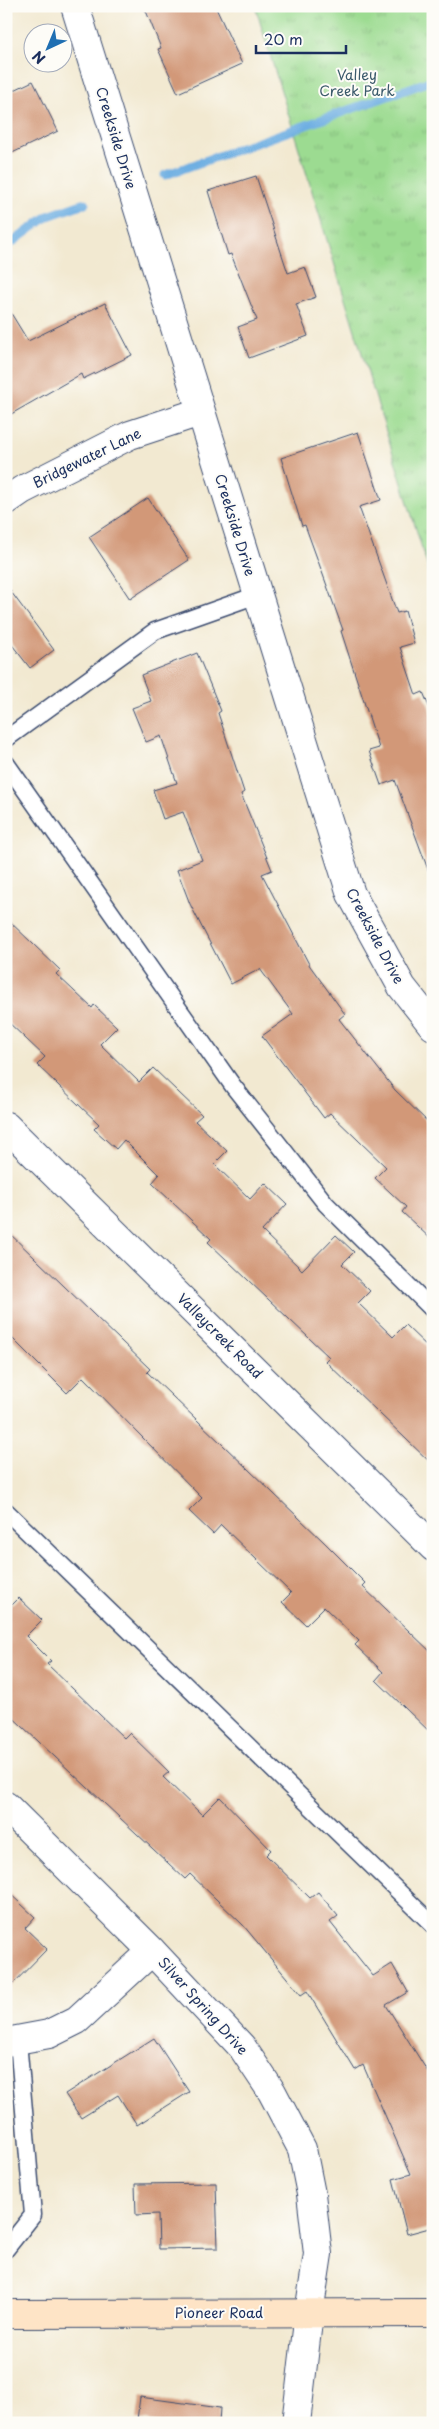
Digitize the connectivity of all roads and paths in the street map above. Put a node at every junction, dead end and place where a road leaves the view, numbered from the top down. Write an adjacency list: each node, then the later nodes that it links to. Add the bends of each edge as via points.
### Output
1 (76, 6): 2 (street, Creekside Drive)
2 (200, 412): 3 (street, Bridgewater Lane, via 130,435); 4 (street, Creekside Drive)
3 (6, 501)
4 (257, 595): 5 (lane, via 155,631); 7 (street, Creekside Drive, via 351,894 402,987)
5 (6, 739)
6 (6, 763): 9 (lane, via 233,1086 326,1204)
7 (433, 1026)
8 (6, 1126): 11 (street, Valleycreek Road)
9 (433, 1310)
10 (6, 1510): 13 (lane)
11 (433, 1547)
12 (6, 1806): 14 (street, Silver Spring Drive)
13 (433, 1925)
14 (152, 1951): 15 (street, via 77,2020 49,2034); 17 (street, Silver Spring Drive, via 242,2047 272,2092 302,2149 318,2254)
15 (12, 2041): 16 (lane, via 33,2215)
16 (6, 2250)
17 (309, 2313): 18 (main road, Pioneer Road); 19 (main road, Pioneer Road); 20 (street, Silver Spring Drive)
18 (433, 2313)
19 (6, 2314)
20 (296, 2423)

